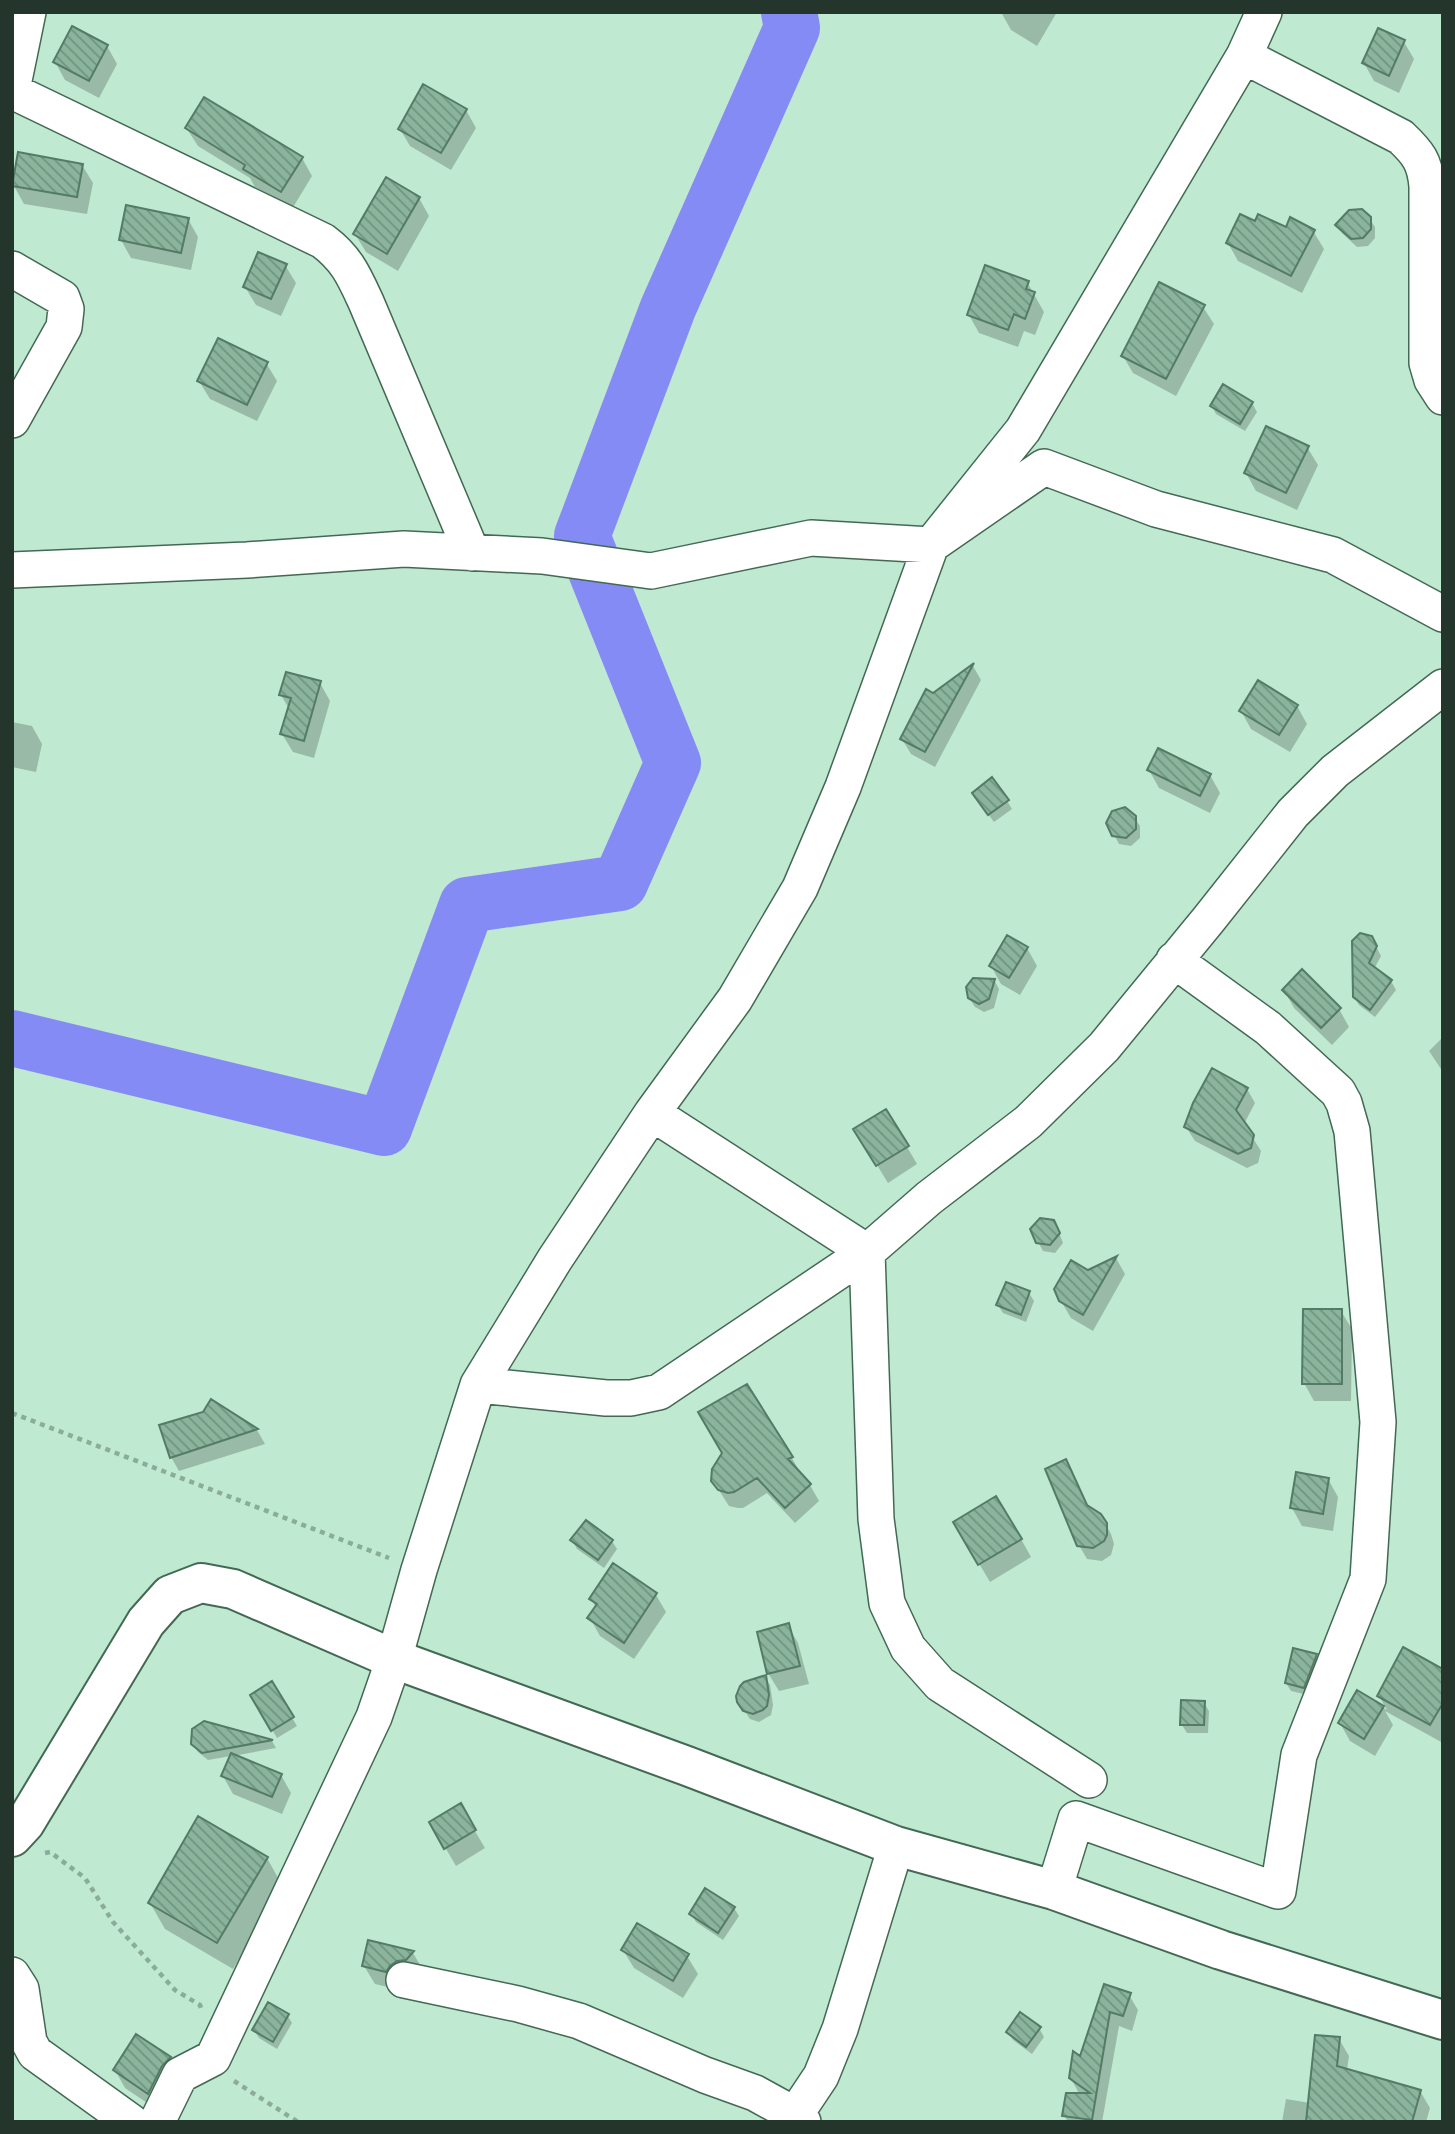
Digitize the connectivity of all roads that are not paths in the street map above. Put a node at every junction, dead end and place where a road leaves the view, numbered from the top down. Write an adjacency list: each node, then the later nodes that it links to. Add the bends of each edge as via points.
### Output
1 (28, 12): 4 (street)
2 (1264, 12): 3 (street)
3 (1244, 56): 6 (street, via 1401,136 1425,166 1427,363); 8 (street, via 1023,430)
4 (12, 91): 9 (street, via 338,252 366,302)
5 (12, 270): 7 (street, via 62,298 66,309 64,327)
6 (1443, 397)
7 (12, 420)
8 (931, 545): 9 (street, via 811,538 651,571 542,556); 11 (street, via 1044,467 1156,509 1334,555); 14 (street, via 844,787 800,888 735,999)
9 (472, 553): 10 (street, via 404,549 247,561)
10 (12, 570)
11 (1443, 614)
12 (1443, 687): 13 (street, via 1335,771 1293,813)
13 (1174, 960): 15 (street, via 1104,1047 1028,1122); 21 (street, via 1268,1028 1338,1091 1349,1117 1378,1422 1368,1579 1299,1755 1278,1891 1076,1819)
14 (652, 1114): 15 (street); 16 (street)
15 (867, 1252): 16 (street, via 659,1392 606,1398); 18 (street, via 876,1519 887,1603 908,1648 940,1684)
16 (478, 1385): 17 (street)
17 (394, 1659): 19 (street, via 233,1590 201,1583 170,1595 146,1622 24,1822); 20 (street); 27 (street, via 374,1717 213,2058 180,2075)
18 (1089, 1780)
19 (25, 1846)
20 (896, 1846): 21 (street); 25 (street, via 840,2029)
21 (1054, 1890): 24 (street, via 1220,1950)
22 (12, 1975): 26 (street, via 21,1989 29,2042 35,2053)
23 (404, 1980): 25 (street, via 579,2021 754,2093)
24 (1443, 2020)
25 (799, 2118)
26 (131, 2122)
27 (156, 2122)

